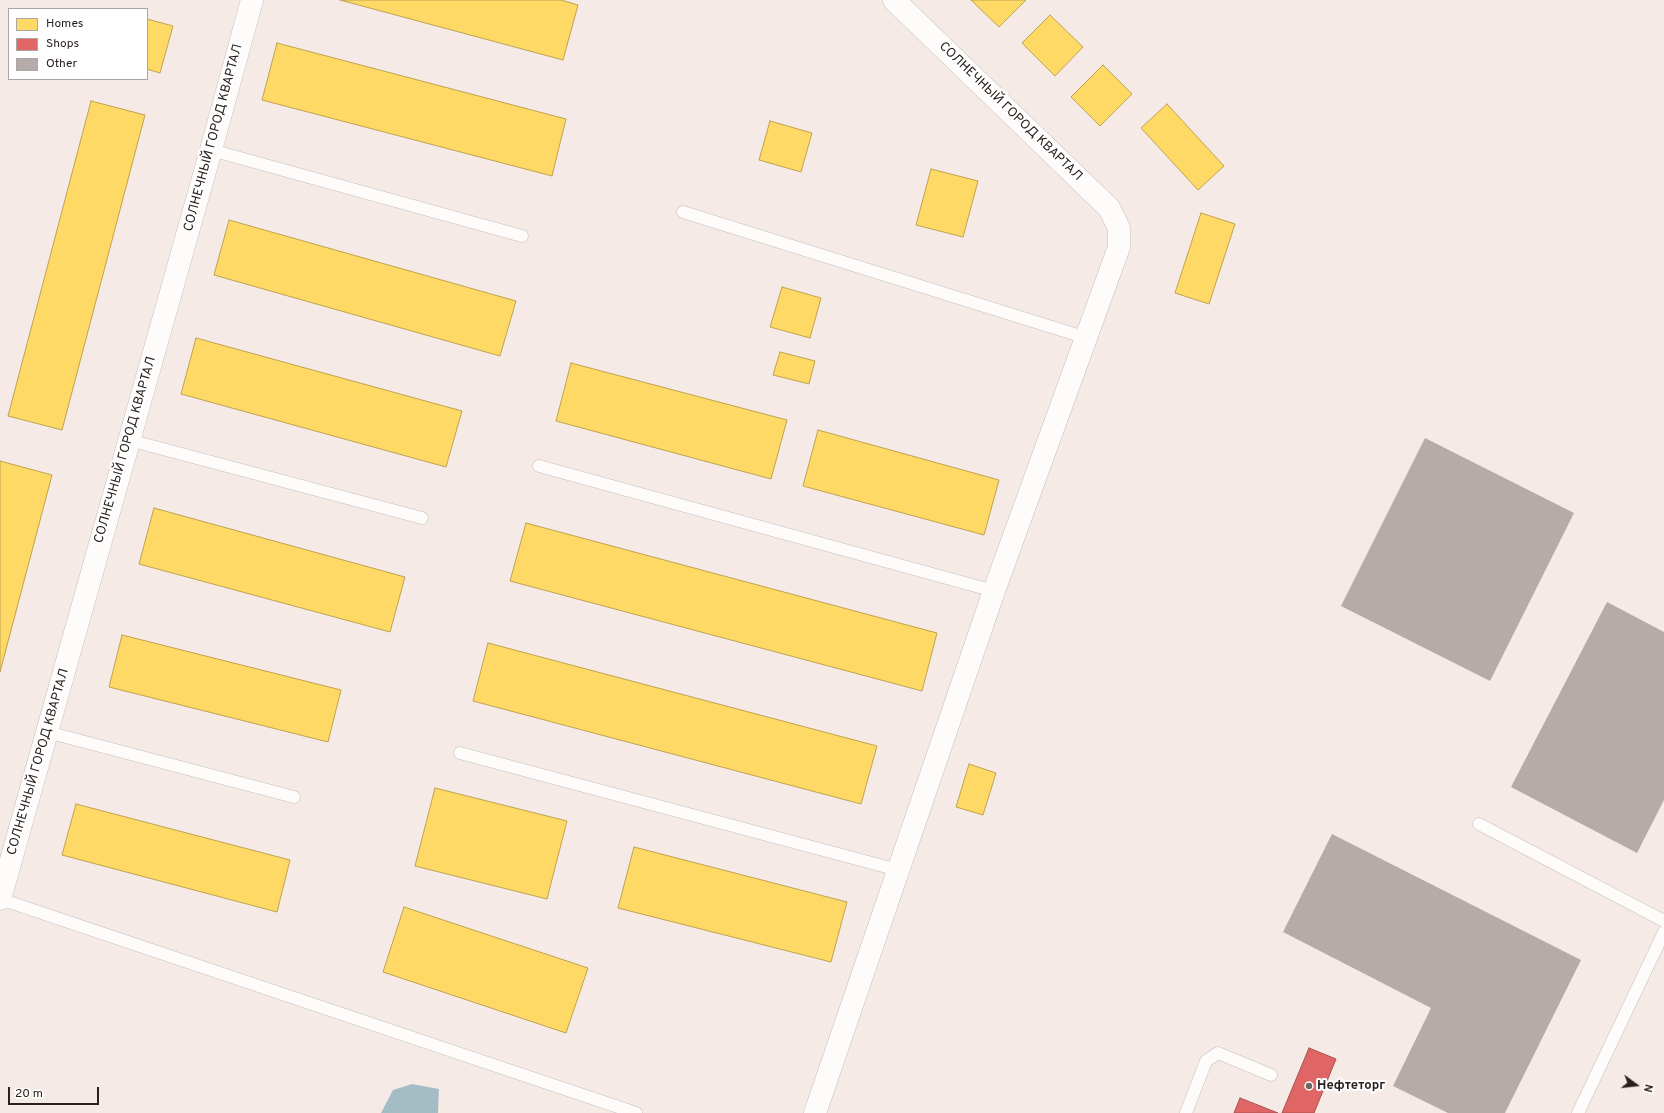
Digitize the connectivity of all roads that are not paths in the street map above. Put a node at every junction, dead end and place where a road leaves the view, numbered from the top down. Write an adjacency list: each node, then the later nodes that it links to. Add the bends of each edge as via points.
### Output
1 (252, 0): 3 (street, СОЛНЕЧНЫЙ ГОРОД КВАРТАЛ)
2 (894, 0): 6 (street, СОЛНЕЧНЫЙ ГОРОД КВАРТАЛ, via 1109,208 1118,228 1119,247)
3 (211, 150): 5 (lane); 7 (street, СОЛНЕЧНЫЙ ГОРОД КВАРТАЛ)
4 (683, 212): 6 (lane)
5 (522, 236)
6 (1087, 338): 10 (street)
7 (129, 440): 9 (lane); 11 (street, СОЛНЕЧНЫЙ ГОРОД КВАРТАЛ)
8 (539, 466): 10 (lane)
9 (422, 518)
10 (994, 591): 15 (street)
11 (47, 732): 13 (lane); 16 (street, СОЛНЕЧНЫЙ ГОРОД КВАРТАЛ)
12 (460, 753): 15 (lane)
13 (294, 797)
14 (1479, 824): 17 (lane)
15 (898, 870): 21 (street)
16 (0, 899): 20 (lane)
17 (1664, 921)
18 (1664, 932): 23 (lane)
19 (1271, 1074): 22 (lane, via 1218,1053 1206,1061)
20 (636, 1113)
21 (815, 1113)
22 (1186, 1113)
23 (1578, 1113)

